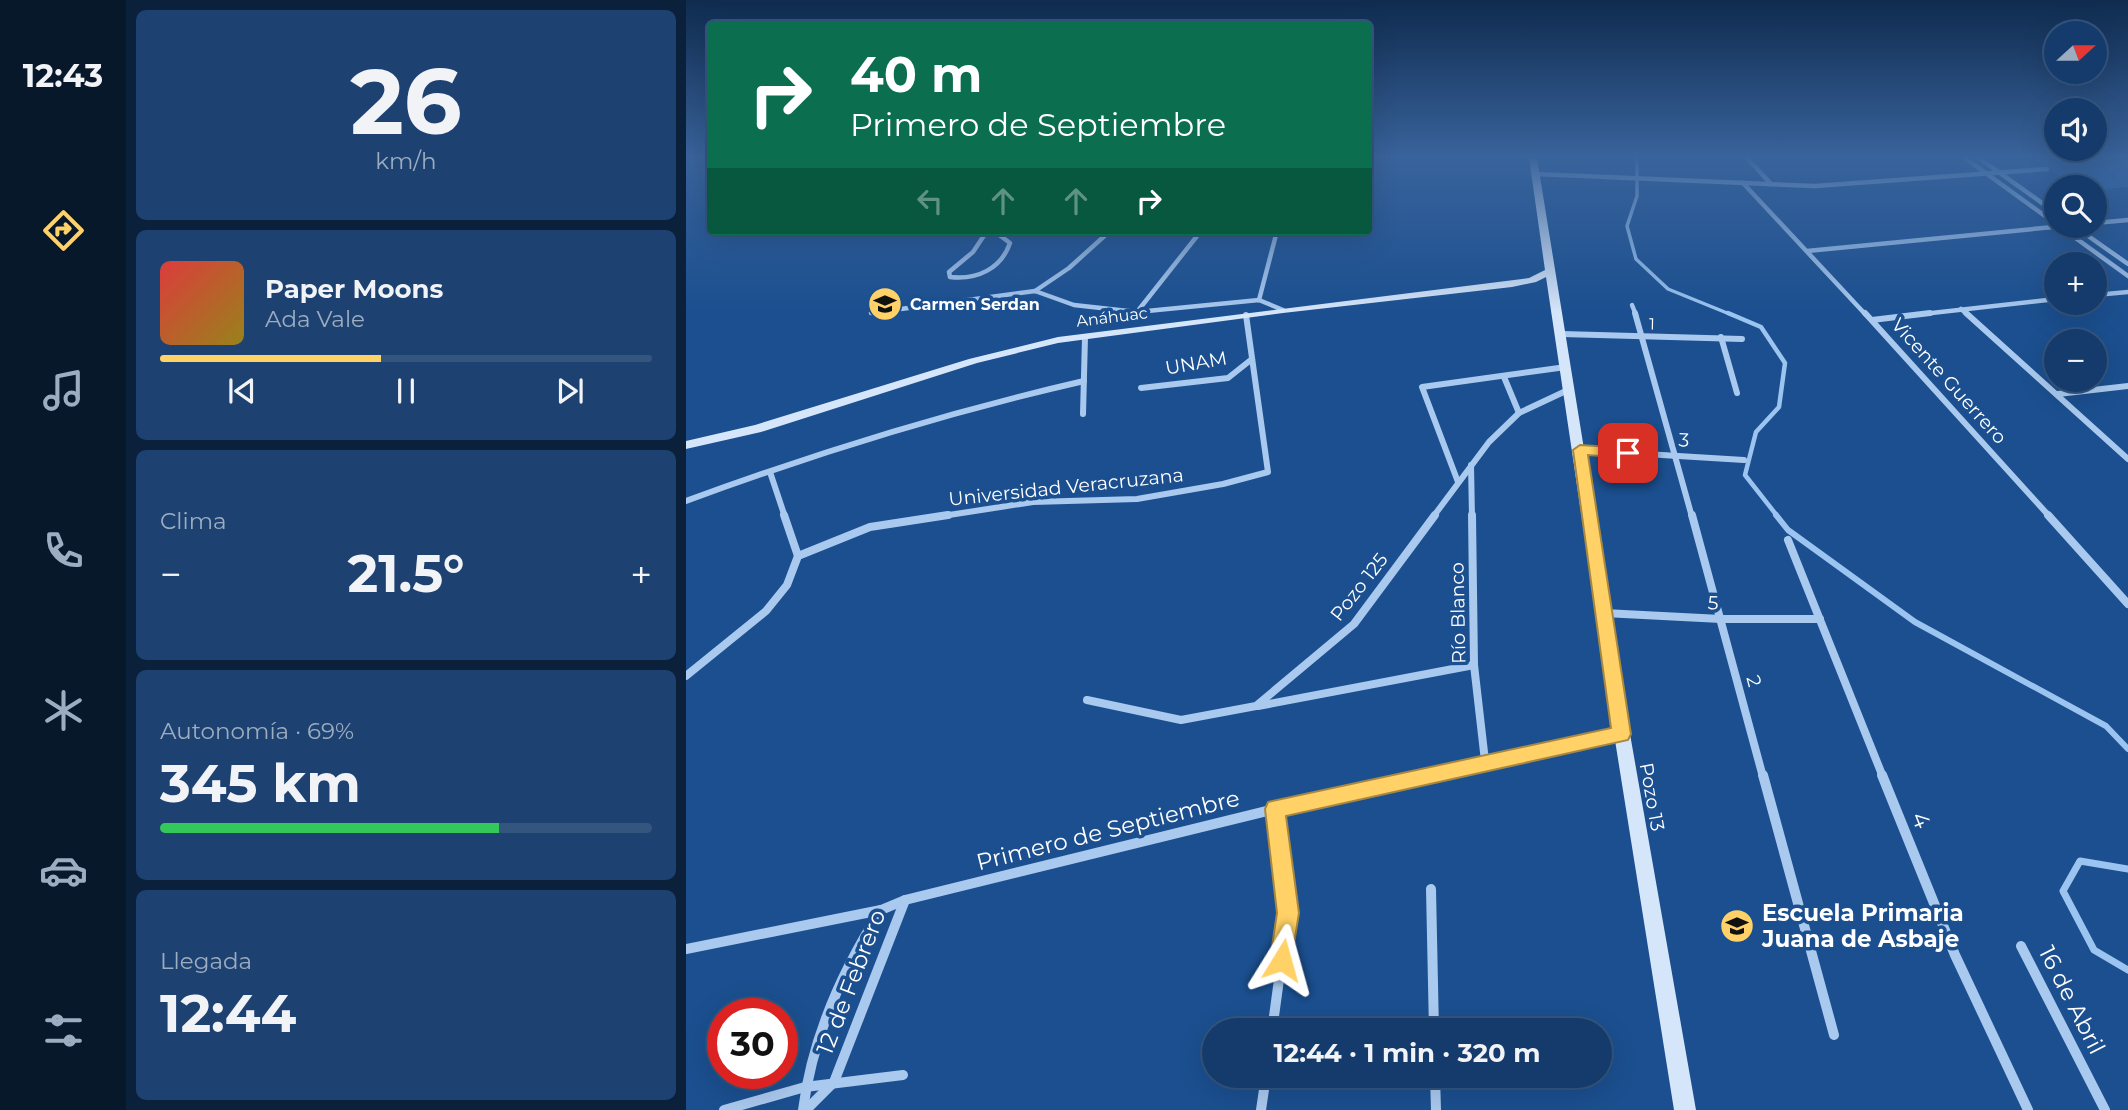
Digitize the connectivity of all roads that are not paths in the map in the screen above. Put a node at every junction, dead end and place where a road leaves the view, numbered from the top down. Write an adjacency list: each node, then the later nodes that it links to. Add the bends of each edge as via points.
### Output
1 (1542, 210): 15 (main road, Pozo 13)
2 (1768, 210): 13 (street, Vicente Guerrero)
3 (2128, 220): 4 (street)
4 (2107, 222)
5 (2044, 226): 13 (street)
6 (983, 235): 7 (street, via 949,272 950,277 978,277 1001,261 1010,243)
7 (999, 235)
8 (1106, 235): 17 (street)
9 (1198, 235): 25 (street)
10 (1276, 235): 20 (street)
11 (2076, 238): 16 (street)
12 (2091, 238): 14 (street)
13 (1807, 251): 28 (street, Vicente Guerrero)
14 (2128, 264)
15 (1551, 271): 24 (main road, Anáhuac, via 1512,284); 29 (main road, Pozo 13)
16 (2128, 276)
17 (1035, 291): 25 (street, via 1074,305); 26 (street)
18 (2128, 292): 19 (street)
19 (2107, 294)
20 (1259, 300): 24 (street); 25 (street)
21 (2044, 300): 23 (street)
22 (1632, 305): 30 (street, 2)
23 (1961, 309): 28 (street); 42 (street)
24 (1283, 310): 27 (main road, Anáhuac)
25 (1137, 312)
26 (872, 313)
27 (1246, 315): 31 (main road, Anáhuac); 34 (street, Universidad Veracruzana)
28 (1871, 320): 56 (street, Vicente Guerrero)
29 (1562, 334): 30 (street, 1); 35 (main road, Pozo 13)
30 (1643, 336): 32 (street, 1); 47 (street, 2)
31 (1085, 337): 37 (street); 45 (main road, Anáhuac, via 1010,351 757,429)
32 (1721, 337): 33 (street, 1); 41 (street)
33 (1742, 339)
34 (1252, 359): 39 (street, UNAM, via 1228,378); 55 (street, Universidad Veracruzana, via 1268,472 1137,499 1033,502 870,527)
35 (1566, 367): 36 (street); 40 (main road, Pozo 13)
36 (1504, 377): 43 (street); 52 (street, via 1422,387)
37 (1084, 381): 44 (street); 51 (street, via 992,402)
38 (2128, 386): 42 (street)
39 (1141, 388)
40 (1568, 390): 43 (street, Pozo 125); 46 (main road, Pozo 13)
41 (1737, 393)
42 (2058, 394): 49 (street)
43 (1519, 413): 50 (street, Pozo 125)
44 (1083, 414)
45 (686, 445)
46 (1580, 450): 47 (street, 3); 57 (main road, Pozo 13)
47 (1675, 456): 48 (street, 3); 58 (street, 2)
48 (1744, 460)
49 (2128, 460)
50 (1471, 463): 52 (street, Pozo 125); 60 (street, Río Blanco)
51 (770, 472): 53 (street); 55 (street)
52 (1458, 482): 63 (street, Pozo 125, via 1354,624)
53 (686, 501)
54 (1788, 540): 59 (street, 4)
55 (798, 556): 61 (street, via 787,585 766,611)
56 (2128, 604)
57 (1604, 613): 58 (street, 5); 64 (main road, Pozo 13)
58 (1721, 619): 59 (street, 5); 74 (street, 2)
59 (1820, 619): 85 (street, 4, via 1955,955)
60 (1474, 666): 63 (street); 65 (street, Río Blanco)
61 (686, 676)
62 (1087, 700): 63 (street, Pozo 125, via 1181,720)
63 (1256, 706)
64 (1622, 734): 65 (street, Primero de Septiembre); 84 (main road, Pozo 13)
65 (1485, 761): 66 (street, Primero de Septiembre)
66 (1275, 809): 68 (street, Primero de Septiembre); 72 (street, via 1288,913)
67 (1431, 889): 73 (street)
68 (905, 900): 69 (street, Primero de Septiembre); 76 (street, 12 de Febrero)
69 (881, 910): 71 (street, Primero de Septiembre); 77 (street, 12 de Febrero, via 864,934 827,1018)
70 (2021, 946): 86 (street, 16 de Abril)
71 (686, 949)
72 (1274, 1018)
73 (1434, 1018)
74 (1834, 1035)
75 (903, 1075): 76 (street)
76 (834, 1082): 77 (street); 81 (street, 12 de Febrero)
77 (805, 1087): 80 (street); 81 (street, 12 de Febrero)
78 (1264, 1088): 82 (street)
79 (1435, 1088): 83 (street)
80 (724, 1110)
81 (805, 1110)
82 (1261, 1110)
83 (1436, 1110)
84 (1685, 1110)
85 (2028, 1110)
86 (2105, 1110)

